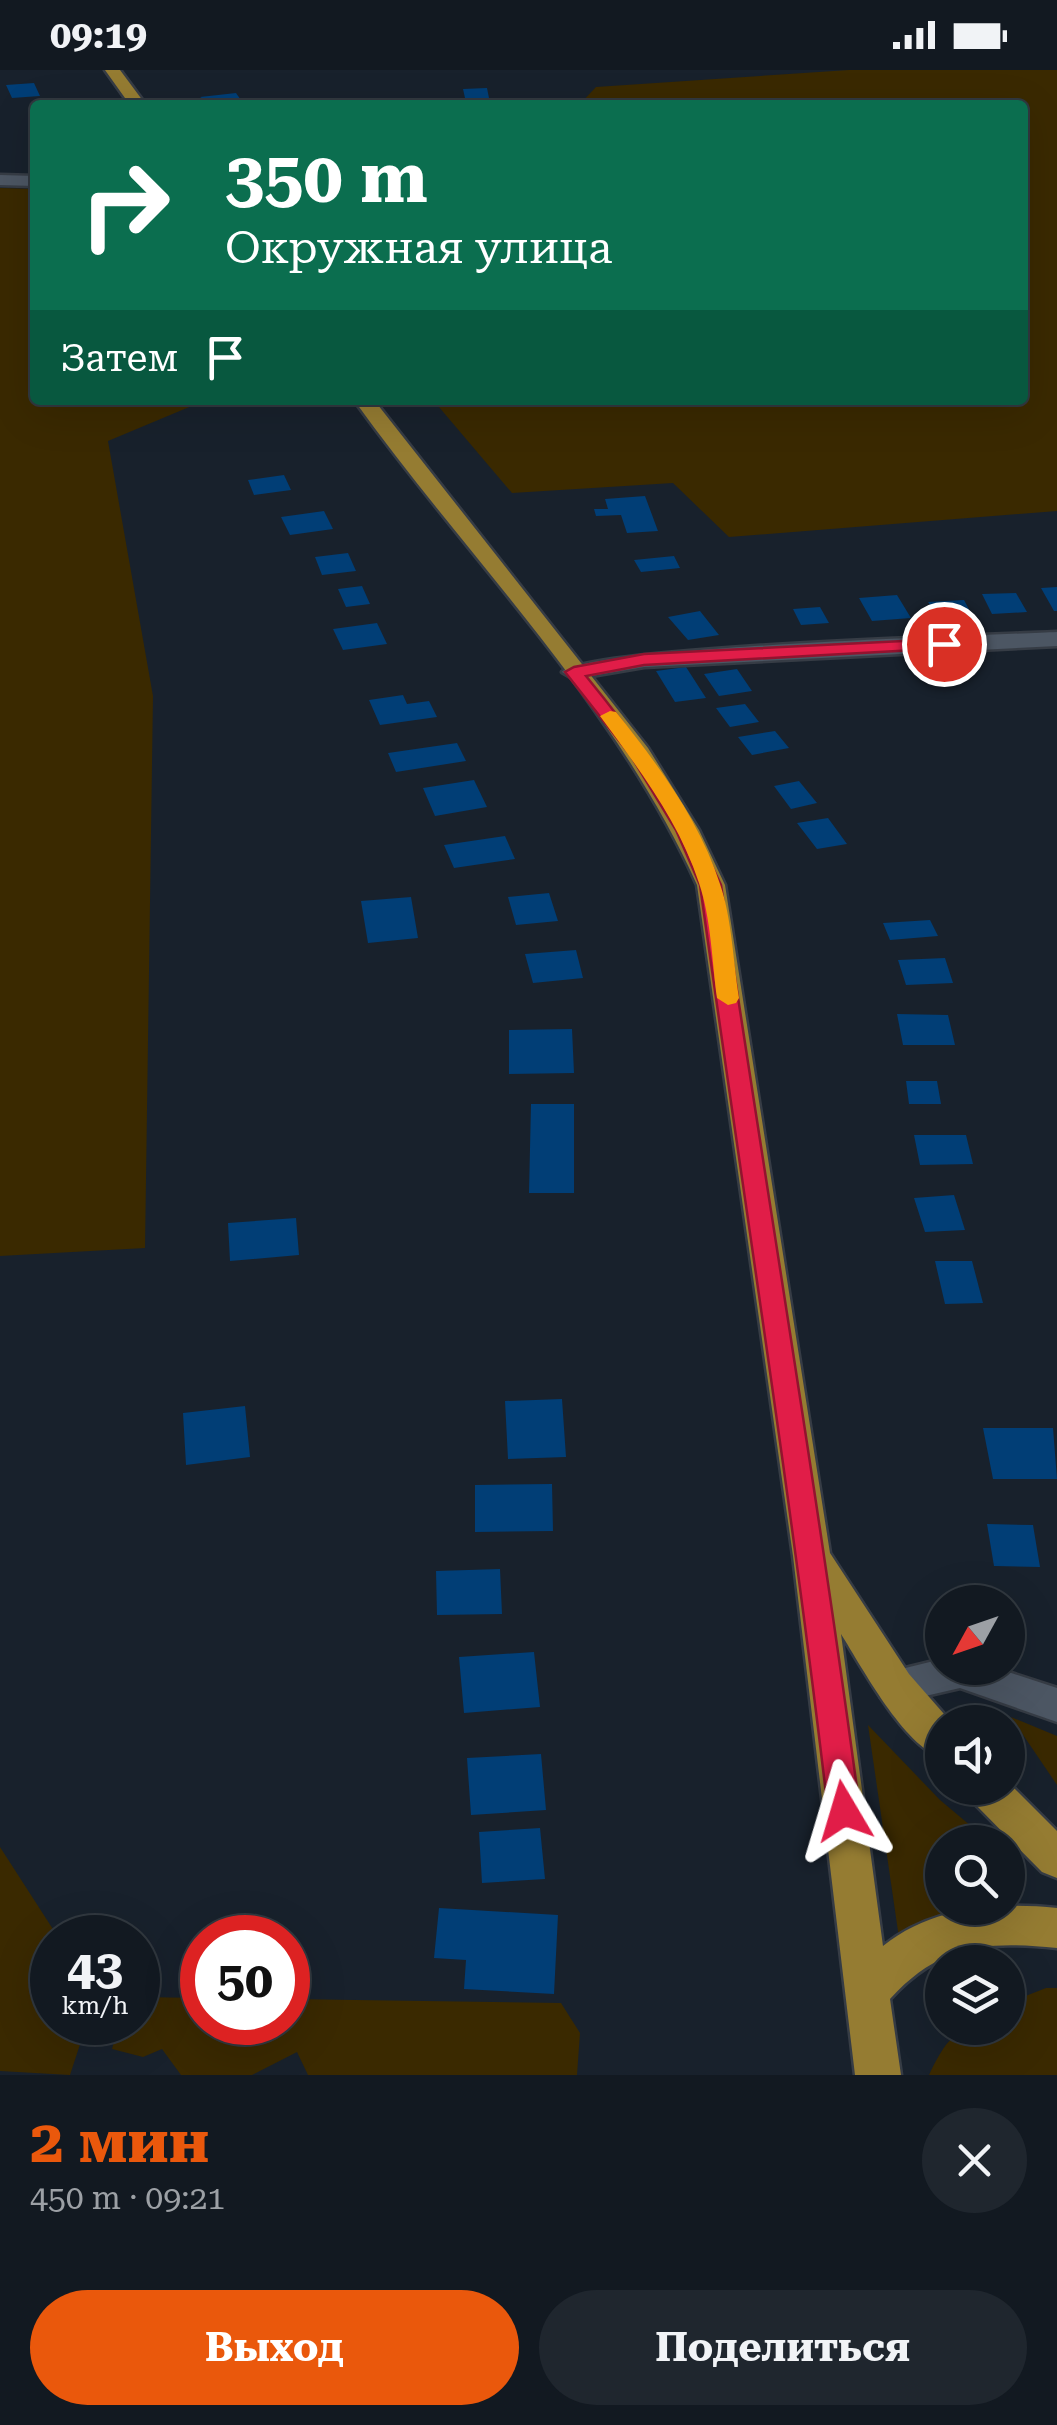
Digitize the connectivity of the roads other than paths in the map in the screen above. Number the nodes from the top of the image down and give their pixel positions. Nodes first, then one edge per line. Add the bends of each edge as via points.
1 (112, 70) edge
2 (134, 100) edge
3 (0, 180) edge
4 (30, 181) edge
5 (370, 407) edge
6 (1057, 639) edge
7 (574, 672) junction
8 (812, 1556) junction
9 (895, 1686) junction
10 (1057, 1706) edge
11 (925, 1721) edge
12 (1003, 1805) edge
13 (1057, 1859) edge
14 (1057, 1928) edge
15 (866, 1994) junction
16 (878, 2075) edge

1 - 2 main road
3 - 4 street
5 - 7 main road
6 - 7 street via 644,660
7 - 8 main road via 640,754 710,885
8 - 9 main road
8 - 15 main road
9 - 10 street via 960,1672
9 - 11 main road
12 - 13 main road
14 - 15 main road via 993,1924 950,1933 906,1954
15 - 16 main road

